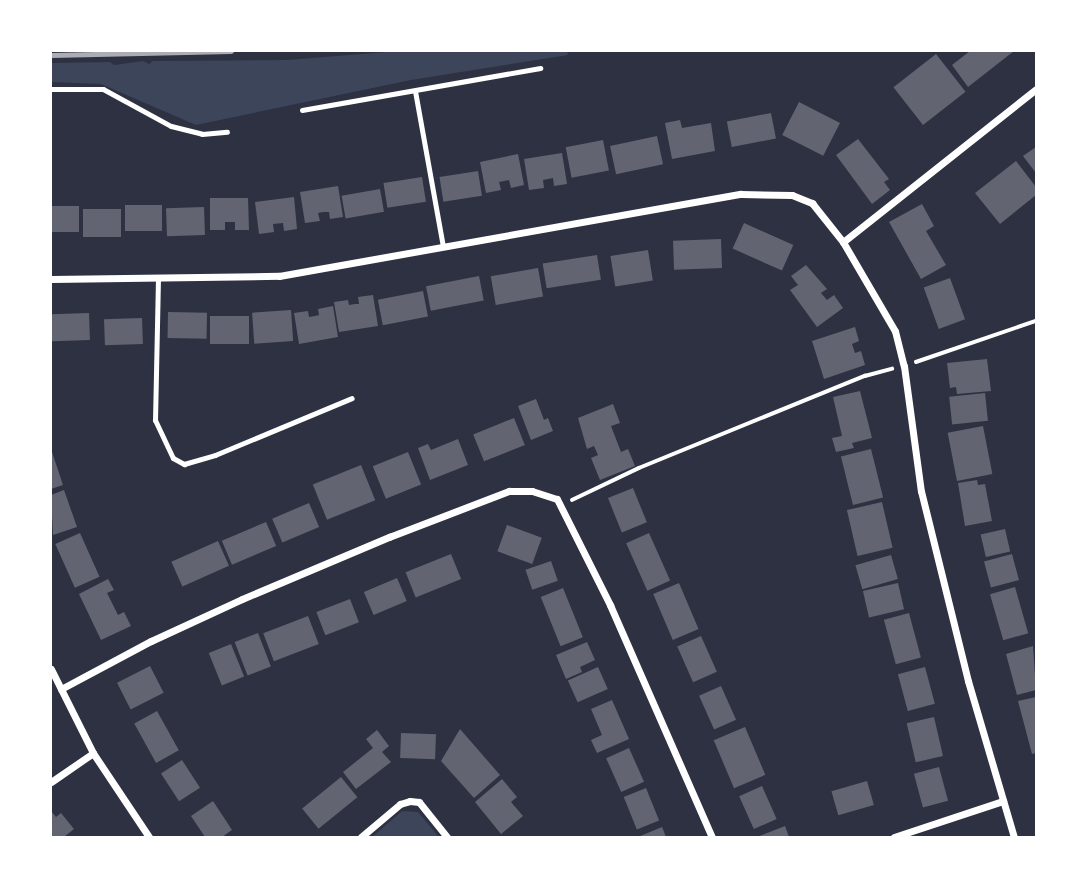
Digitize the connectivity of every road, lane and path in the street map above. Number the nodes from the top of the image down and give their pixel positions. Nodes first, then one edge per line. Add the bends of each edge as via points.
1 (540, 68) dead end
2 (51, 89) edge
3 (1036, 89) edge
4 (415, 91) junction
5 (302, 110) dead end
6 (227, 132) dead end
7 (843, 242) junction
8 (443, 247) junction
9 (158, 278) junction
10 (51, 279) edge
11 (1036, 321) edge
12 (904, 366) junction
13 (352, 398) dead end
14 (560, 506) junction
15 (51, 670) edge
16 (61, 689) junction
17 (93, 753) junction
18 (51, 782) edge
19 (1003, 801) junction
20 (149, 837) edge
21 (361, 837) edge
22 (447, 837) edge
23 (712, 837) edge
24 (894, 837) edge
25 (1014, 837) edge

1 - 4 lane
2 - 6 lane via 103,89 171,126 202,134
3 - 7 street
4 - 5 lane
4 - 8 lane
7 - 8 street via 812,203 766,192
7 - 12 street via 895,331
8 - 9 street via 279,275
9 - 10 street
9 - 13 lane via 155,420 173,458 184,464 215,455
11 - 12 path
12 - 14 path via 865,376 639,468
12 - 19 street via 921,491
14 - 16 street via 557,499 533,491 509,491 242,599
14 - 23 street via 610,605
15 - 16 street
16 - 17 street
17 - 18 street
17 - 20 street
19 - 24 street
19 - 25 street
21 - 22 street via 400,804 410,801 419,803

